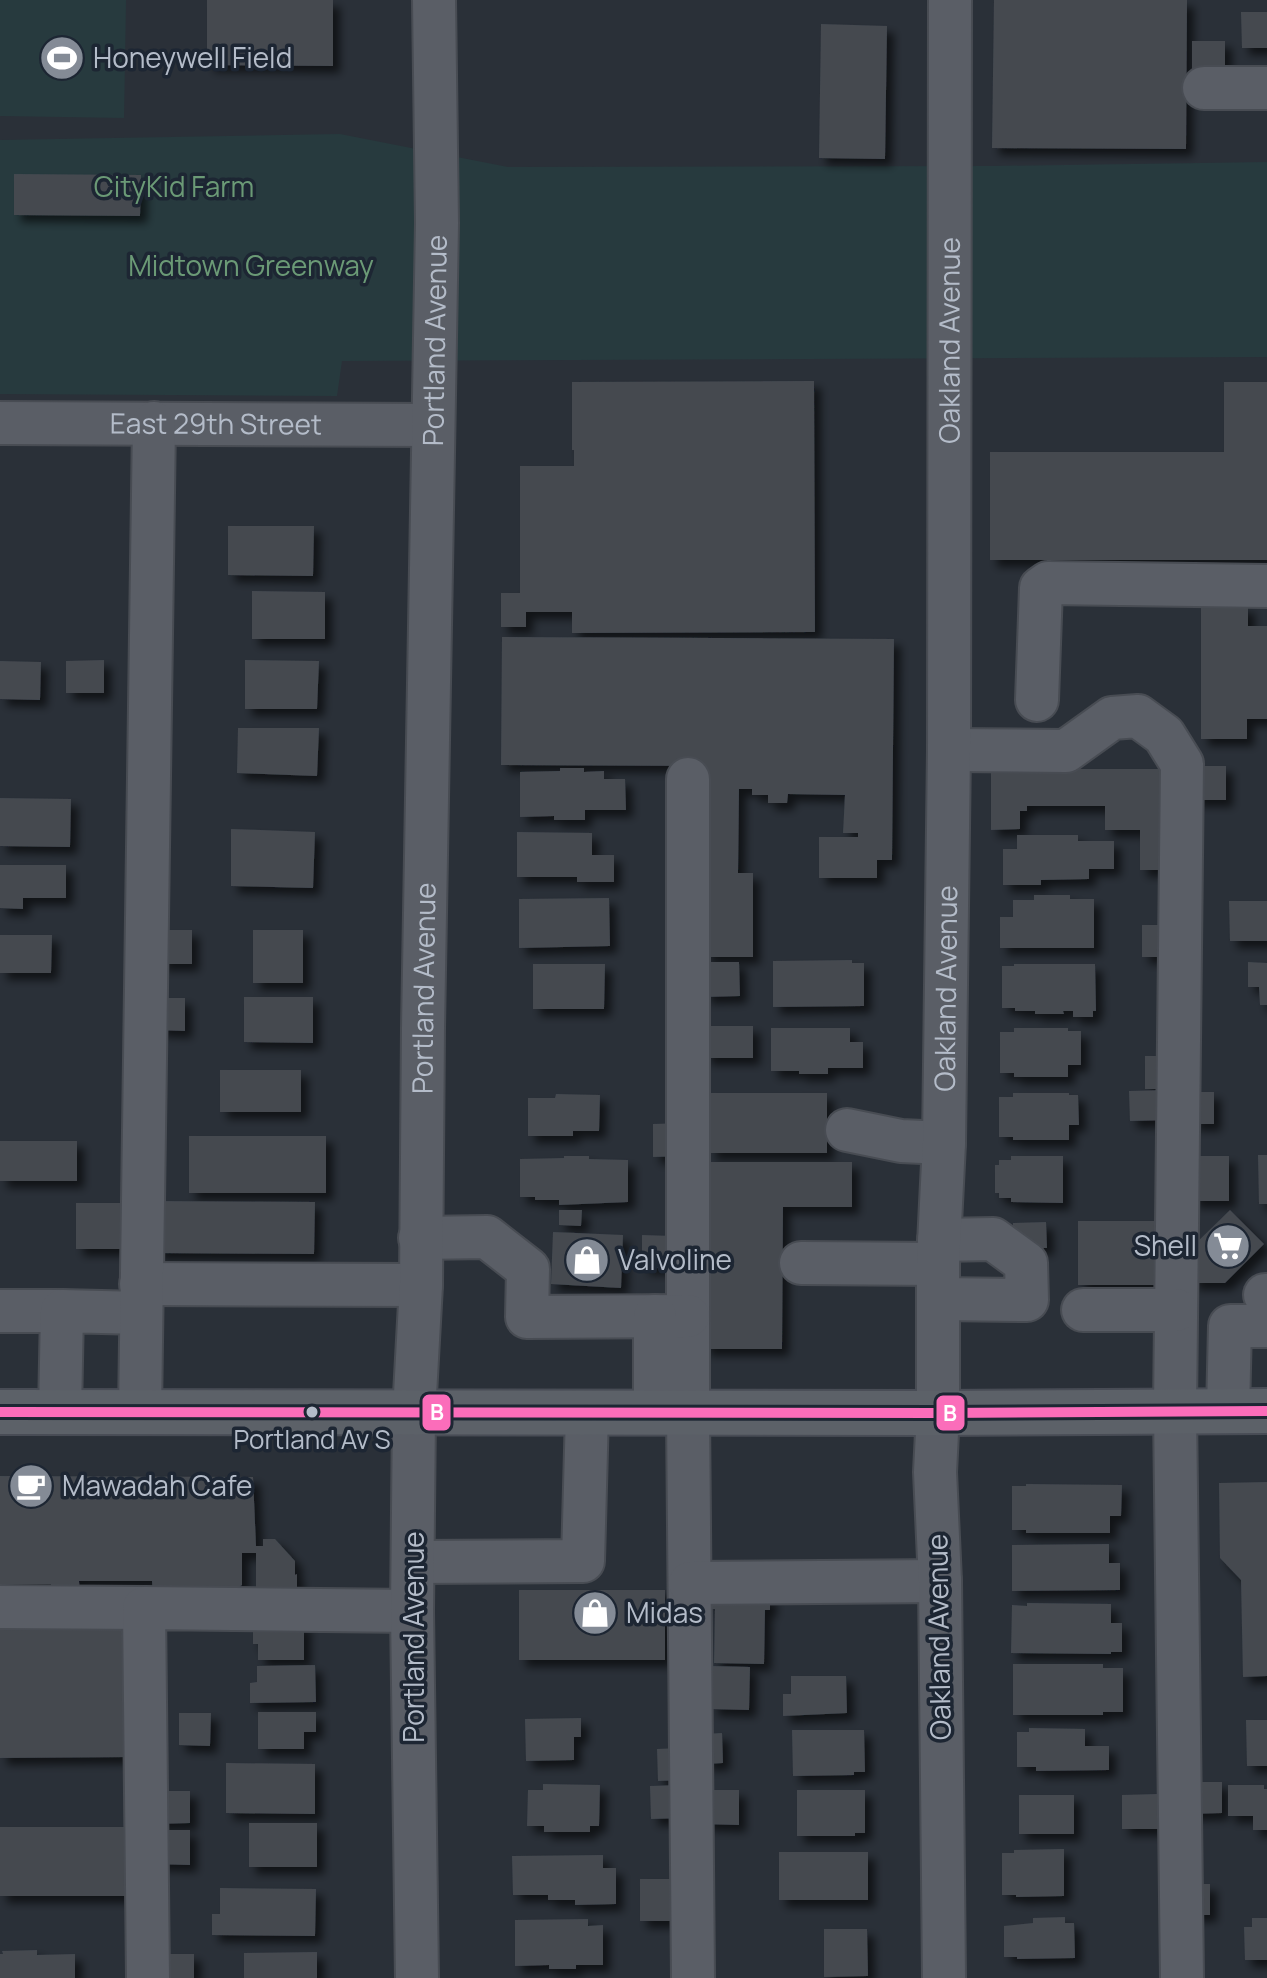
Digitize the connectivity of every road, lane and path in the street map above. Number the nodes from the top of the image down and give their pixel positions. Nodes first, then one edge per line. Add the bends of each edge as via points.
1 (434, 0) edge
2 (950, 0) edge
3 (1204, 88) dead end
4 (1267, 88) edge
5 (0, 423) edge
6 (154, 423) junction
7 (433, 425) junction
8 (1267, 586) edge
9 (1037, 700) dead end
10 (949, 750) junction
11 (688, 779) dead end
12 (847, 1130) dead end
13 (944, 1143) junction
14 (420, 1238) junction
15 (801, 1263) dead end
16 (939, 1267) junction
17 (421, 1285) junction
18 (141, 1299) junction
19 (1259, 1307) edge
20 (1083, 1310) dead end
21 (1176, 1310) junction
22 (0, 1311) edge
23 (62, 1311) junction
24 (672, 1316) junction
25 (1175, 1411) junction
26 (1248, 1411) edge
27 (0, 1412) edge
28 (60, 1412) junction
29 (140, 1413) junction
30 (414, 1413) junction
31 (587, 1413) junction
32 (672, 1413) junction
33 (938, 1413) junction
34 (413, 1562) junction
35 (940, 1581) junction
36 (690, 1583) junction
37 (0, 1607) edge
38 (144, 1608) junction
39 (412, 1611) junction
40 (148, 1978) edge
41 (417, 1978) edge
42 (693, 1978) edge
43 (944, 1978) edge
44 (1182, 1978) edge

1 - 7 street, Portland Avenue
2 - 10 street, Oakland Avenue
3 - 4 street
5 - 6 street, East 29th Street
6 - 7 street, East 29th Street
6 - 18 street
7 - 14 street, Portland Avenue
8 - 9 street via 1048,583 1041,588
10 - 13 street, Oakland Avenue
10 - 21 street via 1066,751 1112,718 1138,716 1164,735 1182,764
11 - 24 street
12 - 13 street
13 - 16 street, Oakland Avenue
14 - 17 street, Portland Avenue
14 - 24 street via 487,1237 528,1269 527,1317
15 - 16 street
16 - 33 street, Oakland Avenue
17 - 18 street
17 - 30 street, Portland Avenue
18 - 23 street
18 - 29 street
19 - 26 street
20 - 21 street
21 - 25 street
22 - 23 street
23 - 28 street
24 - 32 street
25 - 26 main road
25 - 33 main road
25 - 44 street
27 - 28 main road
28 - 29 main road
29 - 30 main road
30 - 31 main road
30 - 34 street, Portland Avenue
31 - 32 main road
31 - 34 street via 583,1561
32 - 33 main road
32 - 36 street
33 - 35 street, Oakland Avenue
34 - 39 street, Portland Avenue
35 - 36 street
35 - 43 street, Oakland Avenue
36 - 42 street
37 - 38 street
38 - 39 street
38 - 40 street
39 - 41 street, Portland Avenue

